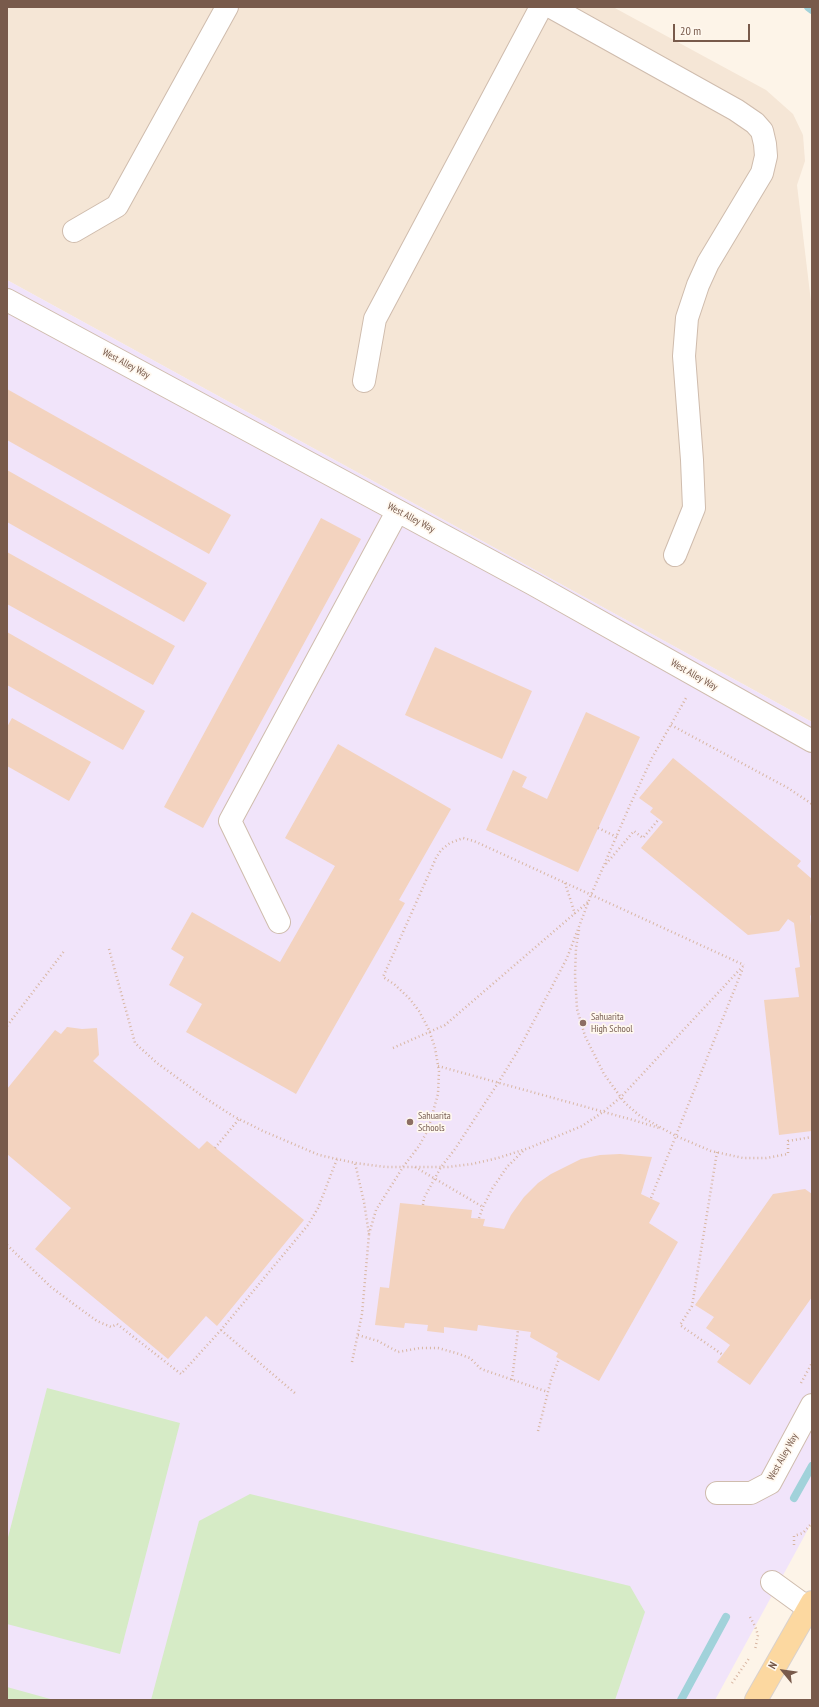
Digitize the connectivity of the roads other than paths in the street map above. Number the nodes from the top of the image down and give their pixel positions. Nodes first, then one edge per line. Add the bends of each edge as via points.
1 (541, 7) edge
2 (551, 7) edge
3 (224, 8) edge
4 (74, 231) dead end
5 (7, 300) edge
6 (364, 381) dead end
7 (398, 512) junction
8 (675, 555) dead end
9 (812, 741) edge
10 (279, 922) dead end
11 (812, 1405) edge
12 (717, 1493) dead end
13 (772, 1582) dead end
14 (811, 1607) edge
15 (756, 1700) edge

1 - 6 street via 375,319
2 - 8 street via 736,110 755,123 762,132 765,144 766,156 762,173 708,263 687,318 684,356 694,508
3 - 4 street via 117,206
5 - 7 street, West Alley Way
7 - 9 street, West Alley Way via 533,584
7 - 10 street via 230,821
11 - 12 street, West Alley Way via 770,1483 751,1493
13 - 14 street
14 - 15 main road

